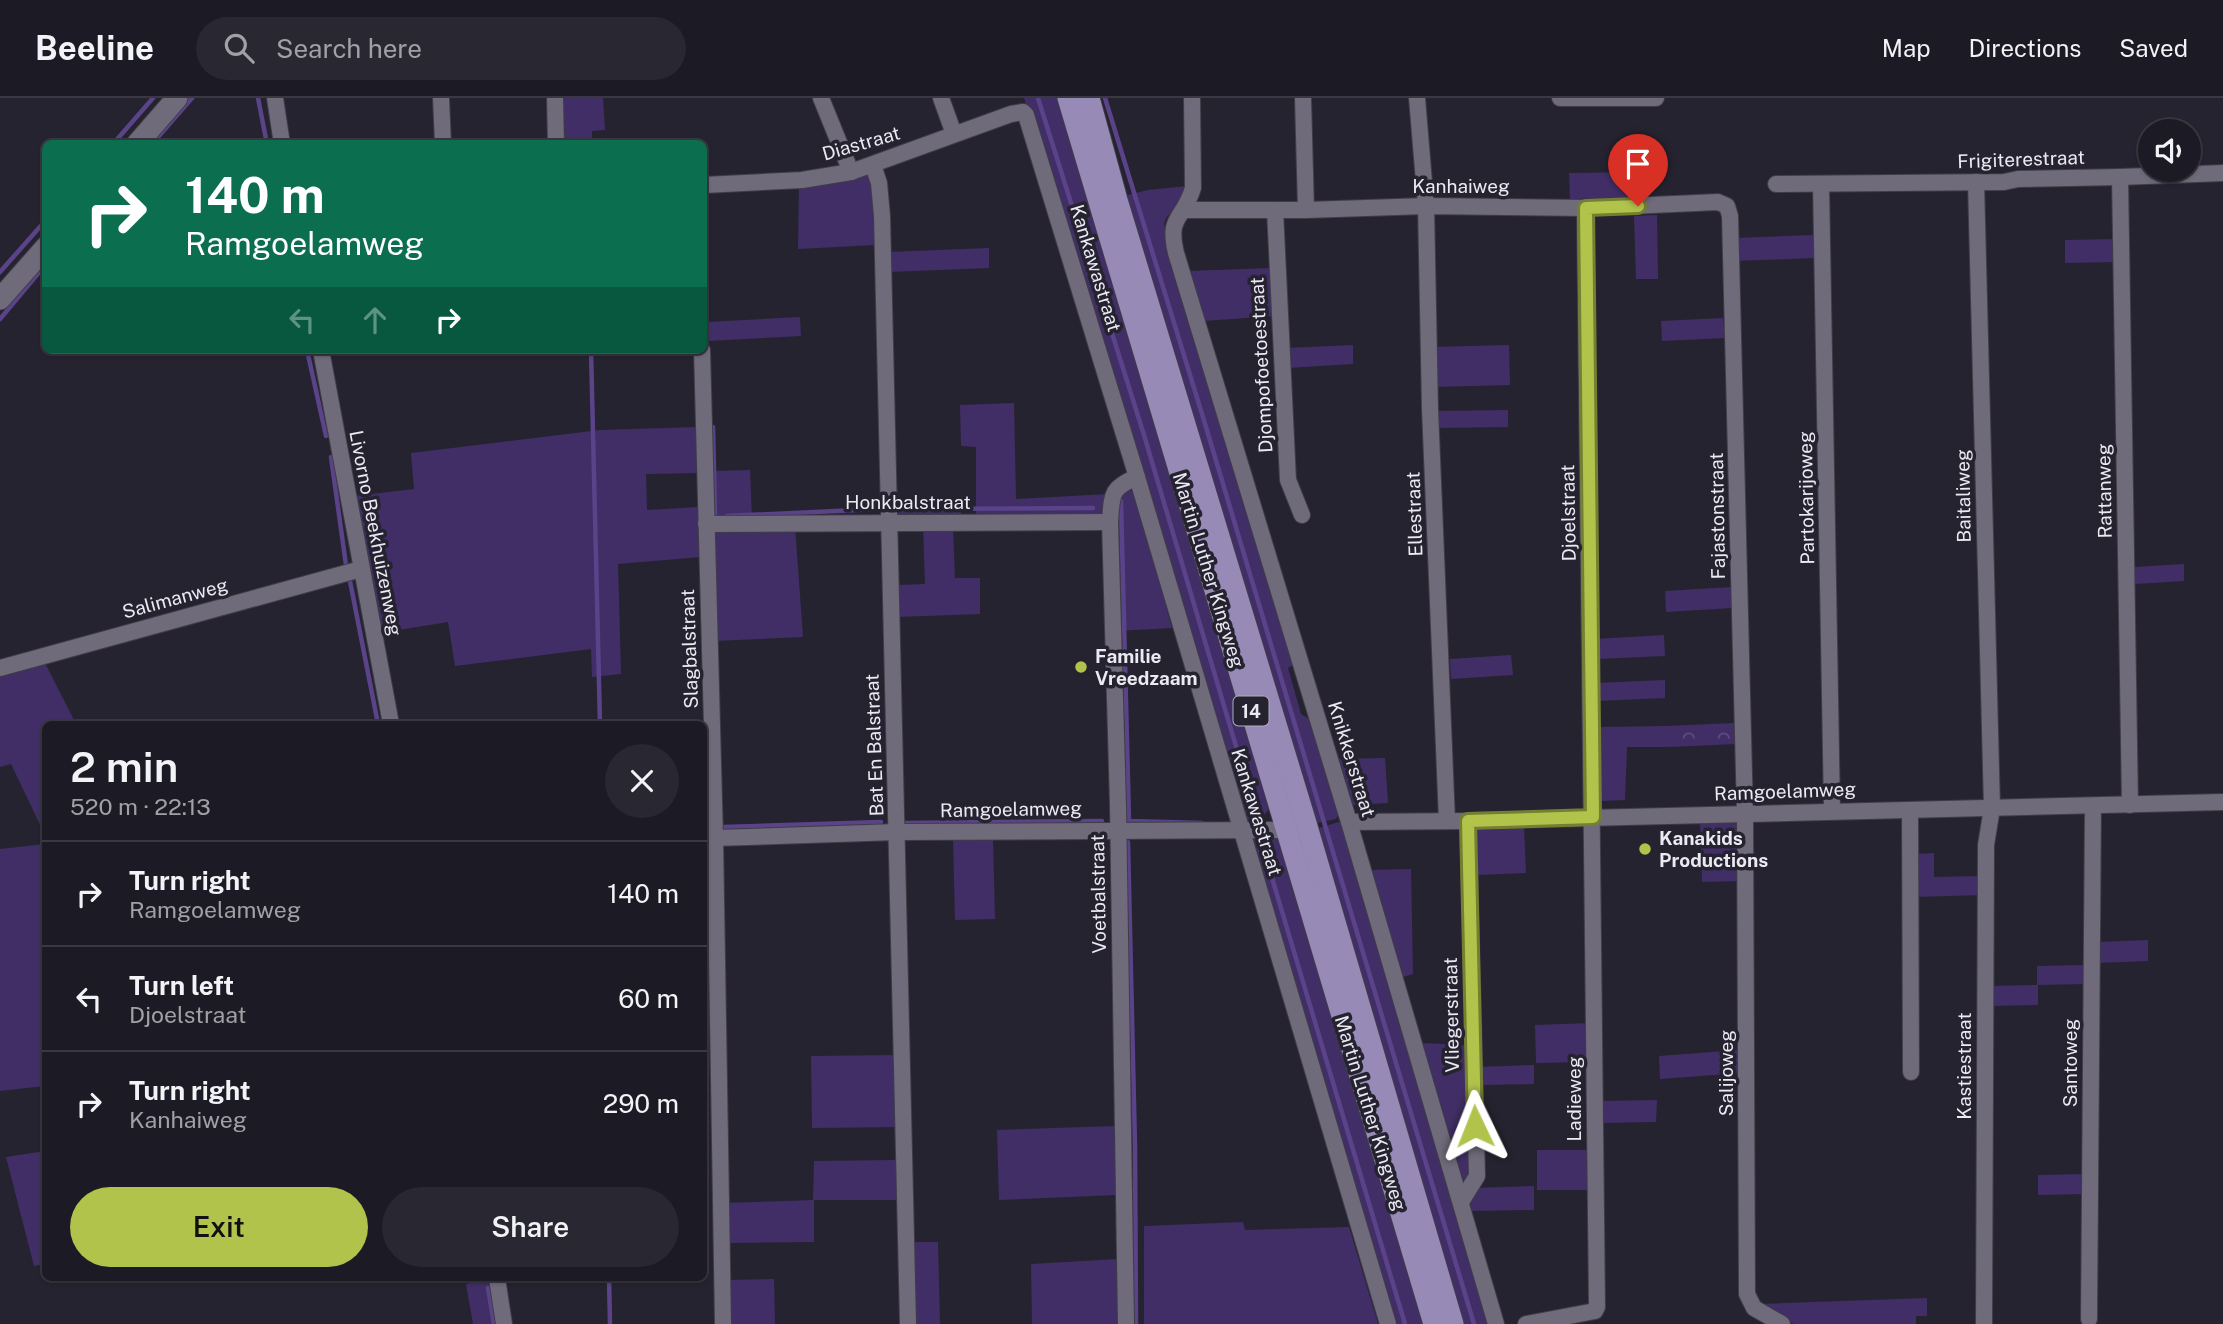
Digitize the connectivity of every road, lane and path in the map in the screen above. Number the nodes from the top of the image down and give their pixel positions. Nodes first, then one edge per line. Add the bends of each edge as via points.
1 (177, 98) edge
2 (441, 98) edge
3 (555, 98) edge
4 (821, 98) edge
5 (941, 98) edge
6 (1068, 98) edge
7 (1088, 98) edge
8 (1192, 98) edge
9 (1303, 98) edge
10 (1417, 98) edge
11 (1560, 98) edge
12 (1656, 98) edge
13 (277, 99) edge
14 (1023, 112) joint
15 (954, 134) junction
16 (140, 140) edge
17 (282, 140) edge
18 (443, 140) edge
19 (556, 140) edge
20 (873, 165) junction
21 (851, 172) junction
22 (2223, 173) edge
23 (2120, 177) junction
24 (1976, 182) junction
25 (1776, 184) dead end
26 (1821, 184) junction
27 (707, 185) edge
28 (1426, 205) junction
29 (1586, 208) junction
30 (1184, 210) junction
31 (1275, 210) junction
32 (1306, 210) junction
33 (1730, 216) joint
34 (42, 252) edge
35 (0, 299) edge
36 (322, 354) edge
37 (702, 354) edge
38 (1137, 477) junction
39 (1302, 514) dead end
40 (1110, 522) junction
41 (706, 524) junction
42 (888, 524) junction
43 (361, 569) junction
44 (0, 668) edge
45 (390, 721) edge
46 (2223, 802) edge
47 (2130, 805) junction
48 (2093, 807) junction
49 (1992, 808) junction
50 (1832, 810) junction
51 (1910, 810) junction
52 (1745, 814) junction
53 (1593, 817) junction
54 (1447, 821) junction
55 (1468, 821) junction
56 (1349, 822) junction
57 (1296, 827) junction
58 (1118, 829) junction
59 (1240, 829) junction
60 (897, 832) junction
61 (715, 838) junction
62 (1911, 1072) dead end
63 (1461, 1202) junction
64 (497, 1281) edge
65 (2089, 1319) dead end
66 (1777, 1322) edge
67 (504, 1324) edge
68 (723, 1324) edge
69 (908, 1324) edge
70 (1126, 1324) edge
71 (1388, 1324) edge
72 (1434, 1324) edge
73 (1453, 1324) edge
74 (1496, 1324) edge
75 (1526, 1324) edge
76 (1984, 1324) edge

1 - 16 street
2 - 18 street
3 - 19 street
4 - 21 street
5 - 15 street
6 - 57 main road, Martin Luther Kingweg / 14
7 - 57 main road, Martin Luther Kingweg / 14
8 - 30 street, Knikkerstraat via 1194,188
9 - 32 street
10 - 28 street, Ellestraat
11 - 12 street
13 - 17 street
14 - 15 street, Diastraat
14 - 38 street, Kankawastraat
15 - 20 street, Diastraat
20 - 21 street, Diastraat
20 - 42 street, Bat En Balstraat via 882,216
21 - 27 street, Diastraat via 802,180
22 - 23 street, Frigiterestraat
23 - 24 street, Frigiterestraat
23 - 47 street, Rattanweg
24 - 26 street, Frigiterestraat
24 - 49 street, Baitaliweg
25 - 26 street, Frigiterestraat
26 - 50 street, Partokarijoweg
28 - 29 street, Kanhaiweg
28 - 32 street, Kanhaiweg
28 - 54 street, Ellestraat
29 - 33 street, Kanhaiweg via 1718,202 1727,206
29 - 53 street, Djoelstraat
30 - 31 street, Kanhaiweg
30 - 56 street, Knikkerstraat via 1171,233
31 - 32 street, Kanhaiweg
31 - 39 street, Djompofoetoestraat via 1288,480
33 - 52 street, Fajastonstraat
34 - 35 street
36 - 43 street, Livorno Beekhuizenweg
37 - 41 street, Slagbalstraat
38 - 40 street, Voetbalstraat via 1114,491
38 - 59 street, Kankawastraat
40 - 42 street, Honkbalstraat
40 - 58 street, Voetbalstraat
41 - 42 street, Honkbalstraat
41 - 61 street, Slagbalstraat
42 - 60 street, Bat En Balstraat
43 - 44 street, Salimanweg
43 - 45 street, Livorno Beekhuizenweg
46 - 47 street, Ramgoelamweg
47 - 48 street, Ramgoelamweg
48 - 49 street, Ramgoelamweg
48 - 65 street, Santoweg
49 - 51 street, Ramgoelamweg
49 - 76 street, Kastiestraat via 1986,845
50 - 51 street, Ramgoelamweg
50 - 52 street, Ramgoelamweg
51 - 62 street
52 - 53 street, Ramgoelamweg
52 - 66 street, Salijoweg via 1747,1294 1754,1308
53 - 55 street, Ramgoelamweg
53 - 75 street, Ladieweg via 1597,1307
54 - 55 street, Ramgoelamweg
54 - 56 street, Ramgoelamweg
55 - 63 street, Vliegerstraat via 1477,1176
56 - 63 street, Knikkerstraat
57 - 59 street, Ramgoelamweg
57 - 72 main road, Martin Luther Kingweg / 14
57 - 73 main road, Martin Luther Kingweg / 14
58 - 59 street, Ramgoelamweg
58 - 60 street, Ramgoelamweg
58 - 70 street, Voetbalstraat
59 - 71 street, Kankawastraat
60 - 61 street, Ramgoelamweg
60 - 69 street, Bat En Balstraat
61 - 68 street, Slagbalstraat
63 - 74 street, Knikkerstraat
64 - 67 street

